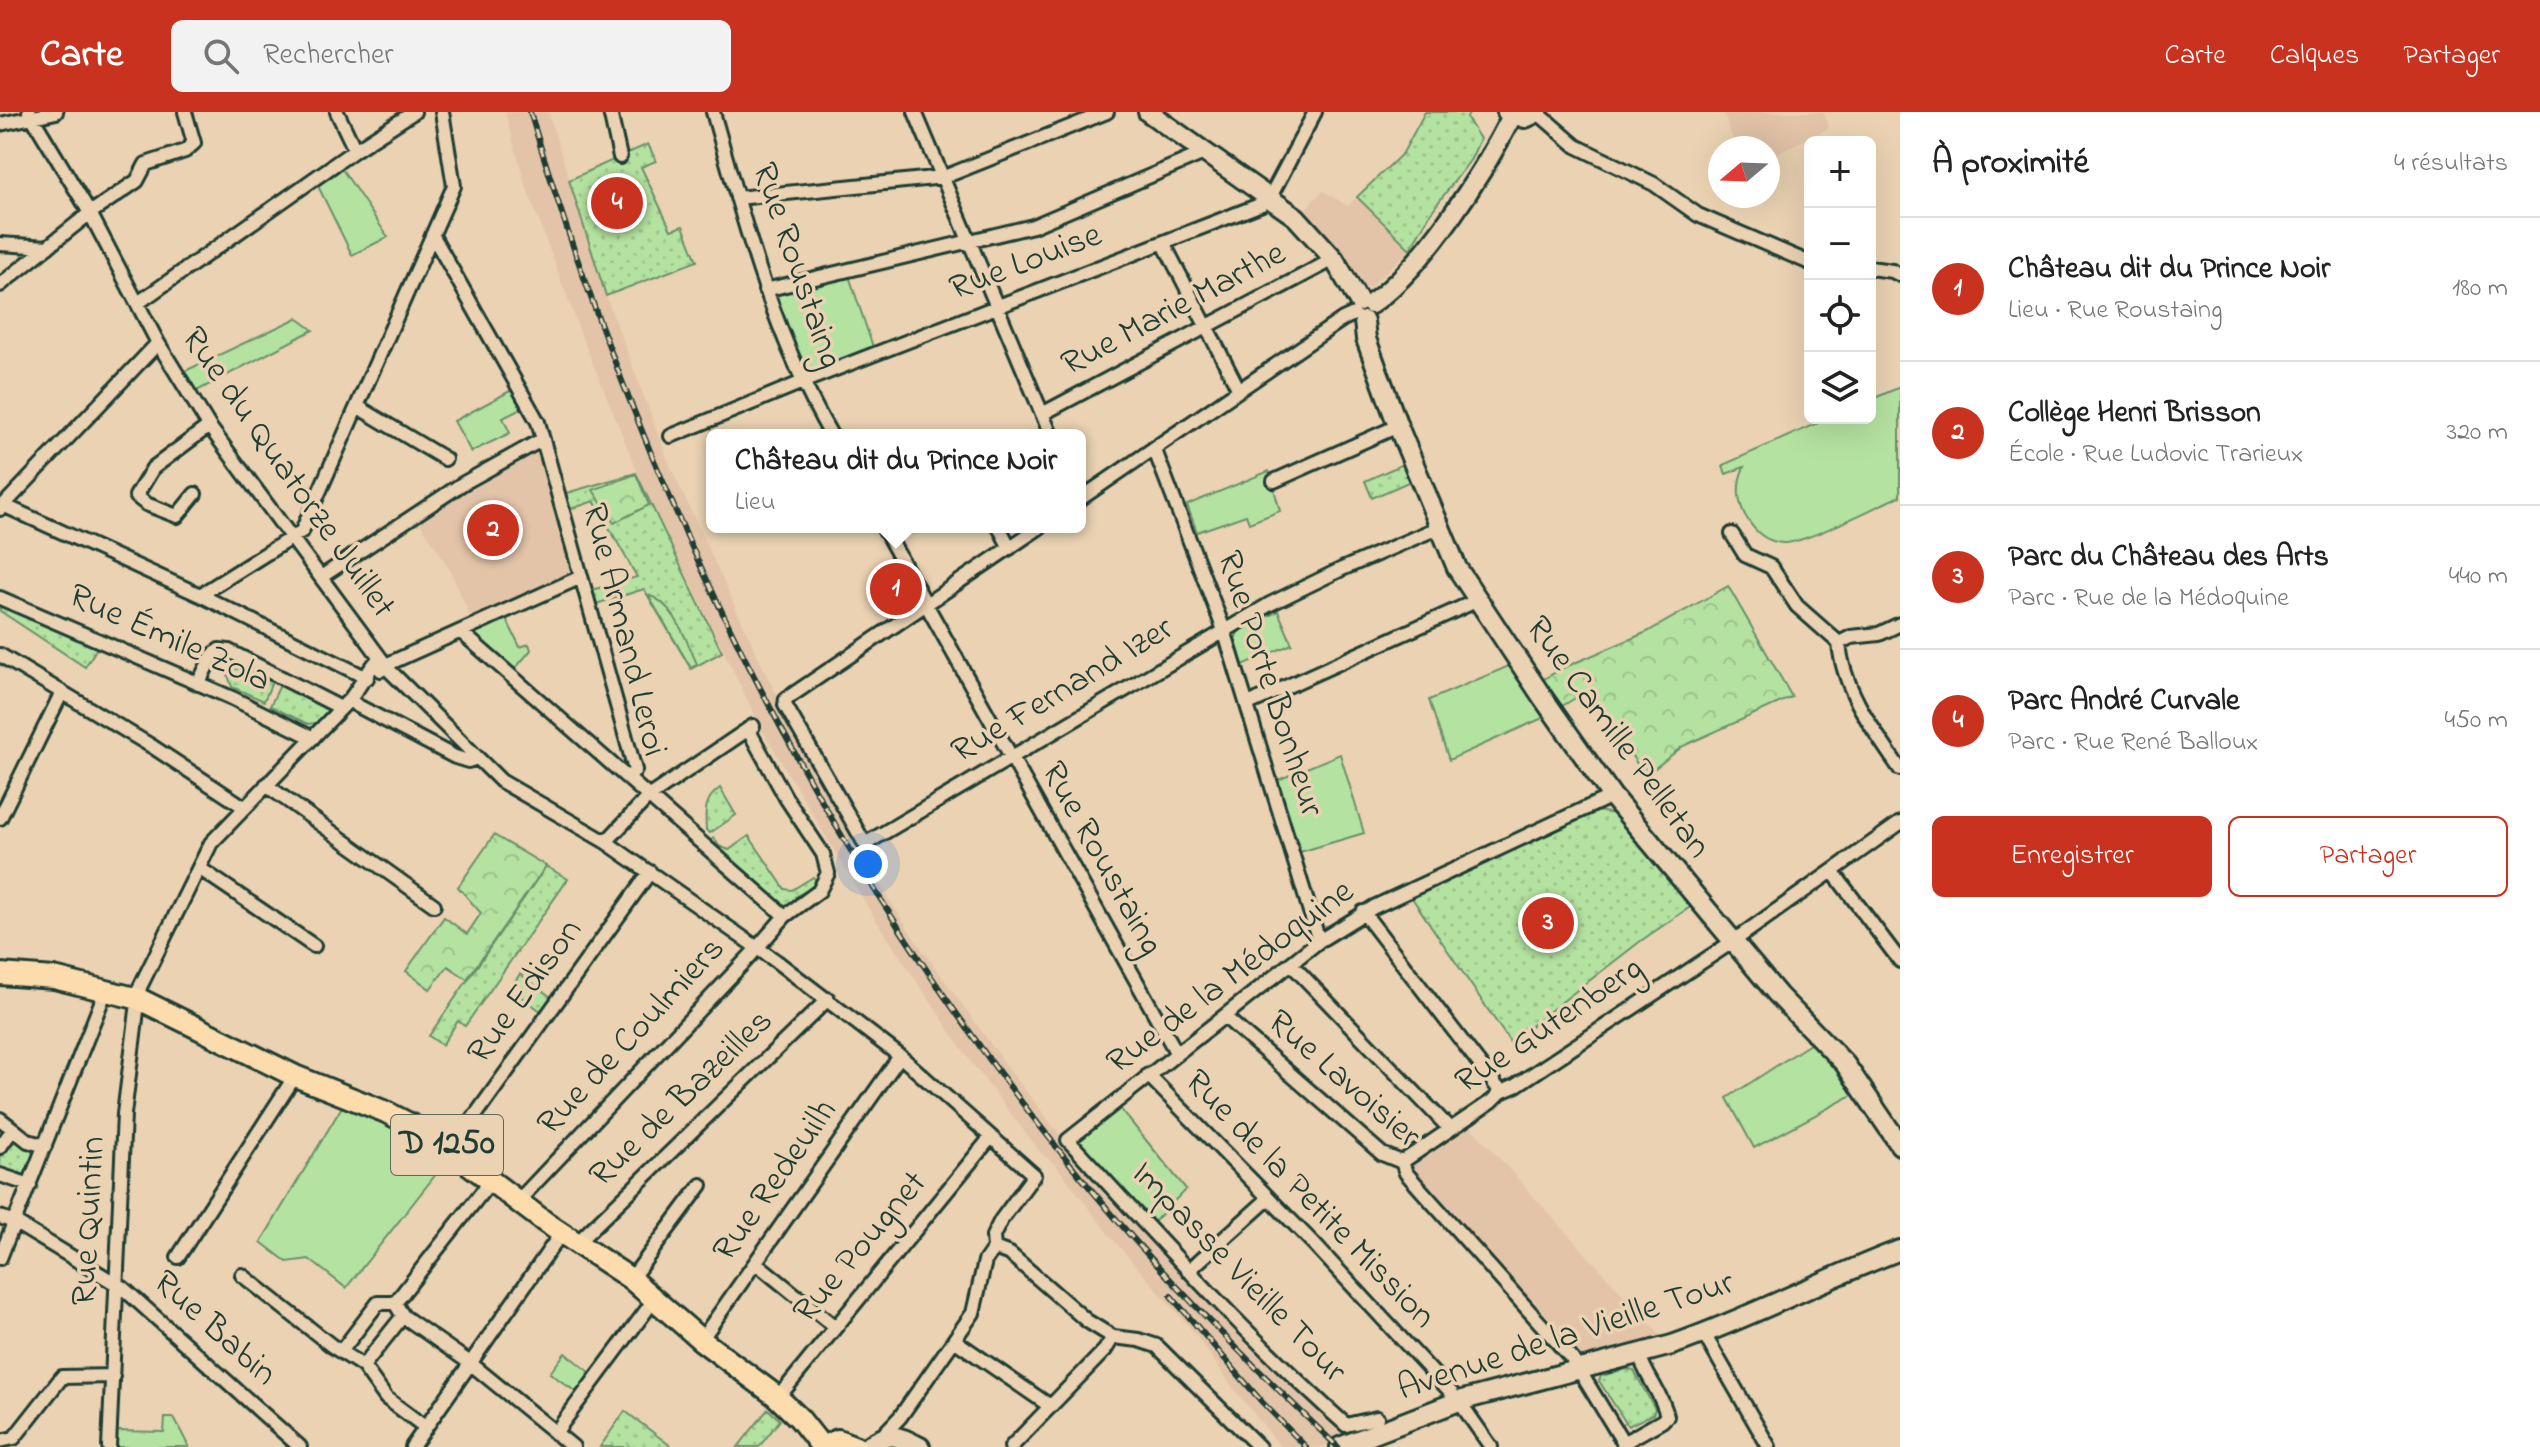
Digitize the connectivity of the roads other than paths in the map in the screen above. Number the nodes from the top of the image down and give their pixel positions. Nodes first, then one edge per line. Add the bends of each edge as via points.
1 (56, 112) edge
2 (185, 112) edge
3 (337, 112) edge
4 (414, 112) edge
5 (442, 112) edge
6 (610, 112) edge
7 (713, 112) edge
8 (915, 112) edge
9 (1107, 112) edge
10 (1148, 112) edge
11 (1315, 112) edge
12 (1538, 112) edge
13 (1510, 114) edge
14 (31, 115) edge
15 (0, 124) edge
16 (355, 150) junction
17 (1204, 153) junction
18 (620, 157) dead end
19 (944, 177) junction
20 (737, 198) junction
21 (1269, 199) junction
22 (90, 213) junction
23 (433, 236) junction
24 (970, 241) junction
25 (0, 244) edge
26 (1164, 244) junction
27 (48, 247) junction
28 (1334, 259) junction
29 (1804, 260) edge
30 (1876, 269) edge
31 (1900, 275) edge
32 (0, 285) edge
33 (765, 290) junction
34 (138, 303) junction
35 (997, 306) junction
36 (1362, 310) junction
37 (1206, 326) junction
38 (158, 343) junction
39 (803, 382) junction
40 (1239, 390) junction
41 (358, 407) junction
42 (1042, 414) junction
43 (209, 426) junction
44 (1398, 426) junction
45 (828, 429) edge
46 (1048, 429) edge
47 (671, 436) dead end
48 (543, 439) junction
49 (1154, 448) junction
50 (445, 459) dead end
51 (1274, 481) dead end
52 (195, 494) dead end
53 (1086, 495) edge
54 (2, 507) edge
55 (1440, 527) junction
56 (886, 533) edge
57 (1002, 533) edge
58 (1031, 533) edge
59 (1732, 534) dead end
60 (293, 538) junction
61 (1010, 548) junction
62 (321, 577) junction
63 (581, 577) junction
64 (200, 595) junction
65 (0, 598) edge
66 (1478, 600) junction
67 (926, 606) junction
68 (1900, 624) edge
69 (1224, 630) junction
70 (461, 632) junction
71 (1839, 643) junction
72 (0, 655) edge
73 (383, 662) junction
74 (367, 678) junction
75 (198, 684) junction
76 (62, 692) junction
77 (345, 703) junction
78 (1248, 704) junction
79 (313, 738) junction
80 (477, 758) junction
81 (1010, 758) junction
82 (1900, 769) edge
83 (629, 778) junction
84 (266, 785) junction
85 (1612, 796) junction
86 (648, 797) junction
87 (244, 807) junction
88 (0, 818) edge
89 (1900, 823) edge
90 (606, 842) junction
91 (199, 868) junction
92 (650, 872) junction
93 (1833, 872) junction
94 (434, 905) dead end
95 (1363, 912) junction
96 (785, 916) junction
97 (1319, 941) junction
98 (1732, 942) junction
99 (314, 946) dead end
100 (757, 948) junction
101 (1900, 961) edge
102 (1291, 964) junction
103 (0, 974) edge
104 (106, 990) junction
105 (139, 999) junction
106 (828, 999) junction
107 (1225, 1017) junction
108 (1176, 1052) junction
109 (900, 1056) junction
110 (1148, 1075) junction
111 (295, 1076) junction
112 (1501, 1092) junction
113 (0, 1119) edge
114 (13, 1129) junction
115 (1450, 1129) junction
116 (991, 1137) junction
117 (1068, 1140) joint
118 (1900, 1145) edge
119 (45, 1146) junction
120 (0, 1147) edge
121 (452, 1148) junction
122 (1402, 1162) junction
123 (0, 1175) edge
124 (490, 1182) junction
125 (30, 1185) junction
126 (701, 1185) dead end
127 (1268, 1199) junction
128 (518, 1201) junction
129 (0, 1217) edge
130 (14, 1222) junction
131 (570, 1237) junction
132 (994, 1248) junction
133 (1900, 1250) edge
134 (178, 1257) dead end
135 (0, 1258) edge
136 (756, 1263) junction
137 (1188, 1271) junction
138 (242, 1275) dead end
139 (631, 1279) junction
140 (117, 1284) junction
141 (654, 1300) junction
142 (395, 1303) junction
143 (403, 1316) junction
144 (835, 1327) junction
145 (1704, 1334) junction
146 (1113, 1337) junction
147 (701, 1340) junction
148 (954, 1340) junction
149 (342, 1350) junction
150 (1639, 1354) junction
151 (470, 1363) junction
152 (363, 1366) junction
153 (1580, 1370) junction
154 (113, 1376) junction
155 (776, 1396) junction
156 (1459, 1401) junction
157 (1050, 1406) junction
158 (1377, 1418) dead end
159 (425, 1427) junction
160 (555, 1433) junction
161 (0, 1441) edge
162 (874, 1442) edge
163 (1624, 1445) edge
164 (109, 1447) edge
165 (300, 1447) edge
166 (412, 1447) edge
167 (573, 1447) edge
168 (822, 1447) edge
169 (856, 1447) edge
170 (920, 1447) edge
171 (1011, 1447) edge
172 (1259, 1447) edge
173 (1340, 1447) edge
174 (1491, 1447) edge
175 (1769, 1447) edge

1 - 14 street
2 - 22 street via 194,143 146,164 137,181
3 - 16 street
4 - 16 street
5 - 23 street via 454,186
6 - 18 street
7 - 20 street, Rue Roustaing
8 - 19 street
9 - 19 street
10 - 17 street, Rue Camille Pelletan
11 - 21 street
12 - 13 street via 1525,118
12 - 29 street via 1576,146 1654,184 1698,215
13 - 36 street via 1490,160 1422,254
14 - 15 street
14 - 22 street, Rue du Quatorze Juillet
16 - 34 street
17 - 21 street, Rue Camille Pelletan
17 - 24 street via 1033,226
19 - 20 street
19 - 24 street
20 - 33 street, Rue Roustaing
21 - 26 street, Rue Louise
21 - 28 street, Rue Camille Pelletan via 1296,217
22 - 27 street
22 - 34 street, Rue du Quatorze Juillet
23 - 41 street
23 - 48 street, Rue Armand Leroi
24 - 33 street
24 - 35 street
25 - 27 street
26 - 35 street, Rue Louise
26 - 37 street
27 - 32 street
28 - 36 street, Rue Camille Pelletan
28 - 37 street, Rue Marie Marthe
30 - 31 street
33 - 39 street, Rue Roustaing
34 - 38 street, Rue du Quatorze Juillet
35 - 39 street, Rue Louise
35 - 42 street
36 - 40 street
36 - 44 street, Rue Camille Pelletan via 1366,339
37 - 40 street
37 - 42 street, Rue Marie Marthe
38 - 43 street, Rue du Quatorze Juillet
38 - 54 street
39 - 45 street, Rue Roustaing
39 - 47 street, Rue Louise
40 - 49 street
41 - 50 street
41 - 60 street via 302,531
42 - 46 street
43 - 52 street via 153,468 136,496 177,516
43 - 60 street, Rue du Quatorze Juillet
44 - 51 street
44 - 55 street, Rue Camille Pelletan
48 - 62 street via 462,484
48 - 63 street, Rue Armand Leroi
49 - 53 street
49 - 69 street, Rue Porte Bonheur
54 - 64 street
55 - 66 street, Rue Camille Pelletan
55 - 69 street, Rue Fernand Izer via 1299,589
56 - 67 street, Rue Roustaing
57 - 61 street
58 - 61 street
59 - 71 street via 1745,555 1771,567 1797,606
60 - 62 street, Rue du Quatorze Juillet
60 - 64 street
61 - 67 street
62 - 73 street, Rue du Quatorze Juillet
63 - 70 street
63 - 83 street, Rue Armand Leroi via 635,770
64 - 74 street
65 - 75 street, Rue Émile Zola
66 - 78 street
66 - 85 street, Rue Camille Pelletan
67 - 81 street, Rue Roustaing
67 - 81 street, Rue Fernand Izer via 794,693 785,705 865,844
68 - 71 street
69 - 78 street, Rue Porte Bonheur
69 - 81 street, Rue Fernand Izer
70 - 73 street
70 - 83 street
71 - 82 street via 1856,699
72 - 76 street
73 - 74 street, Rue du Quatorze Juillet via 373,663
73 - 80 street
74 - 77 street, Rue du Quatorze Juillet
75 - 77 street via 212,656 229,651
75 - 79 street, Rue Émile Zola
76 - 87 street
76 - 88 street
77 - 79 street, Rue du Quatorze Juillet
77 - 80 street via 455,757
78 - 97 street, Rue Porte Bonheur
79 - 84 street, Rue du Quatorze Juillet
80 - 90 street via 501,781
81 - 108 street, Rue Roustaing
83 - 86 street, Rue Armand Leroi
84 - 87 street, Rue du Quatorze Juillet
84 - 94 street
85 - 95 street, Rue de la Médoquine
85 - 98 street, Rue Camille Pelletan
86 - 90 street
86 - 96 street, Rue Armand Leroi
86 - 96 street via 751,727 828,867 819,891
87 - 91 street, Rue du Quatorze Juillet via 211,843
89 - 93 street, Rue Gutenberg
90 - 92 street
91 - 99 street
91 - 105 street, Rue du Quatorze Juillet via 140,987
92 - 100 street
92 - 121 street, Rue Edison
93 - 98 street, Rue Gutenberg
93 - 101 street
95 - 97 street, Rue de la Médoquine
95 - 112 street
96 - 100 street
97 - 102 street, Rue de la Médoquine
98 - 112 street, Rue Gutenberg
98 - 118 street, Rue Camille Pelletan via 1845,1064
100 - 106 street
100 - 128 street, Rue de Coulmiers
102 - 107 street, Rue de la Médoquine
102 - 115 street
103 - 104 main road, D 1250 via 54,978
104 - 105 main road, D 1250
104 - 119 street
105 - 111 main road, D 1250
105 - 140 street, Rue Quintin via 124,1114
106 - 109 street
106 - 131 street, Rue de Bazeilles
107 - 108 street, Rue de la Médoquine
107 - 122 street, Rue Lavoisier via 1382,1154
108 - 110 street, Rue de la Médoquine
109 - 116 street
109 - 136 street, Rue Redeuilh
110 - 117 street, Rue de la Médoquine
110 - 127 street, Rue de la Petite Mission
111 - 121 main road, D 1250 via 404,1120
111 - 134 street
112 - 115 street, Rue Gutenberg
113 - 114 street
114 - 119 street
114 - 120 street
115 - 122 street, Rue Gutenberg
116 - 132 street via 1034,1175 1001,1220
116 - 144 street, Rue Pougnet
117 - 137 street, Impasse Vieille Tour
119 - 125 street
121 - 124 main road, D 1250
122 - 153 street, Rue Lavoisier via 1406,1173
123 - 125 street
124 - 128 main road, D 1250
124 - 142 street
125 - 130 street
126 - 139 street
127 - 137 street
127 - 156 street, Rue de la Petite Mission
128 - 131 main road, D 1250
129 - 130 street, Rue Babin
130 - 135 street
130 - 140 street, Rue Babin
131 - 139 main road, D 1250
131 - 151 street, Rue de Bazeilles
132 - 146 street via 1010,1254
132 - 148 street via 985,1261 973,1313
133 - 145 street, Avenue de la Vieille Tour
136 - 144 street
136 - 147 street, Rue Redeuilh
137 - 158 street, Impasse Vieille Tour via 1346,1425
138 - 149 street
139 - 141 main road, D 1250
140 - 154 street, Rue Quintin
140 - 165 street, Rue Babin
141 - 147 main road, D 1250
141 - 160 street
142 - 143 street
142 - 149 street via 378,1303
143 - 151 street
143 - 152 street
144 - 155 street, Rue Pougnet
145 - 150 street, Avenue de la Vieille Tour
145 - 175 street
146 - 157 street
146 - 172 street via 1157,1346
147 - 155 main road, D 1250
148 - 157 street
148 - 162 street via 900,1417
149 - 152 street
150 - 153 street, Avenue de la Vieille Tour
150 - 163 street via 1667,1416
151 - 159 street, Rue de Bazeilles
151 - 160 street
152 - 159 street via 386,1398
153 - 156 street, Avenue de la Vieille Tour
153 - 163 street, Rue Lavoisier
154 - 161 street via 62,1377 14,1438
154 - 164 street, Rue Quintin
155 - 168 main road, D 1250
156 - 173 street, Avenue de la Vieille Tour
156 - 174 street, Rue de la Petite Mission
157 - 171 street
159 - 166 street, Rue de Bazeilles
160 - 167 street
162 - 170 street via 890,1435
168 - 169 main road via 838,1440

